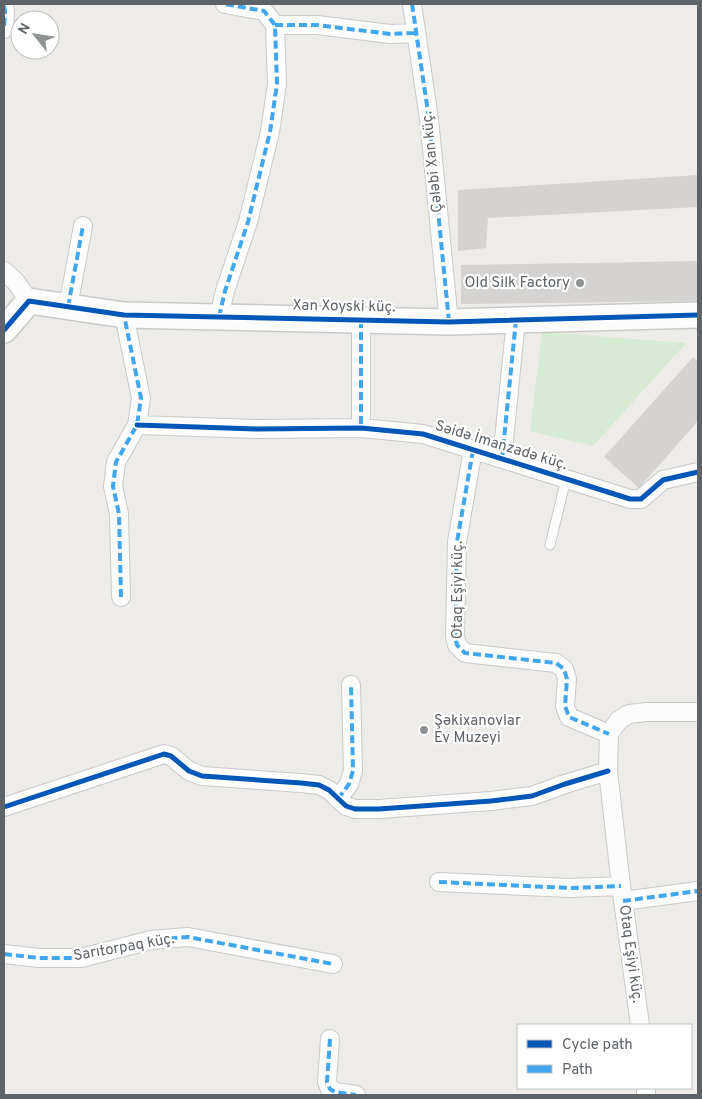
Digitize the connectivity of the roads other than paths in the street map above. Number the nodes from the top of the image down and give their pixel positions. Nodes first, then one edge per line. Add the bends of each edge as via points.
1 (225, 4) edge
2 (412, 4) edge
3 (4, 6) edge
4 (275, 25) junction
5 (4, 29) edge
6 (416, 33) junction
7 (82, 226) dead end
8 (4, 271) edge
9 (29, 301) junction
10 (68, 307) junction
11 (124, 315) junction
12 (698, 315) edge
13 (219, 317) junction
14 (362, 320) junction
15 (516, 320) junction
16 (449, 322) junction
17 (4, 330) edge
18 (137, 425) junction
19 (362, 428) junction
20 (473, 450) junction
21 (502, 459) junction
22 (698, 472) edge
23 (566, 479) junction
24 (550, 545) dead end
25 (121, 597) dead end
26 (351, 685) dead end
27 (698, 712) edge
28 (609, 734) junction
29 (608, 771) junction
30 (338, 799) junction
31 (4, 806) edge
32 (439, 882) dead end
33 (698, 891) edge
34 (622, 893) junction
35 (4, 954) edge
36 (333, 964) dead end
37 (640, 1024) edge
38 (330, 1039) dead end
39 (356, 1095) edge

1 - 4 street via 264,11
2 - 6 street, Çələbi Xan küç.
3 - 5 street
4 - 6 street
4 - 13 street via 277,84 270,132 248,222
6 - 16 street, Çələbi Xan küç. via 429,119
7 - 10 street
8 - 9 street
9 - 10 street, Xan Xoyski küç.
9 - 17 street
10 - 11 street, Xan Xoyski küç.
11 - 13 street, Xan Xoyski küç.
11 - 18 street via 141,398
12 - 15 street, Xan Xoyski küç.
13 - 14 street, Xan Xoyski küç.
14 - 16 street, Xan Xoyski küç.
14 - 19 street
15 - 16 street, Xan Xoyski küç.
15 - 21 street
18 - 19 street, Səidə İmanzadə küç.
18 - 25 street via 116,462 113,486 120,514
19 - 20 street, Səidə İmanzadə küç. via 423,434
20 - 21 street, Səidə İmanzadə küç.
20 - 28 street, Otaq Eşiyi küç. via 457,542 457,645 465,653 556,663 564,669 567,679 564,706 569,717
21 - 23 street, Səidə İmanzadə küç.
22 - 23 street, Səidə İmanzadə küç. via 663,480 641,499 630,499
23 - 24 lane
26 - 30 street via 353,771 349,784
27 - 28 street via 629,714 619,720
28 - 29 street, Otaq Eşiyi küç.
29 - 30 street via 532,796 491,801 355,809
29 - 34 street, Otaq Eşiyi küç.
30 - 31 street via 319,785 202,776 164,754
32 - 34 street
33 - 34 street
34 - 37 street, Otaq Eşiyi küç.
35 - 36 street, Sarıtorpaq küç. via 81,958 151,940 188,937
38 - 39 street via 327,1082 330,1089

